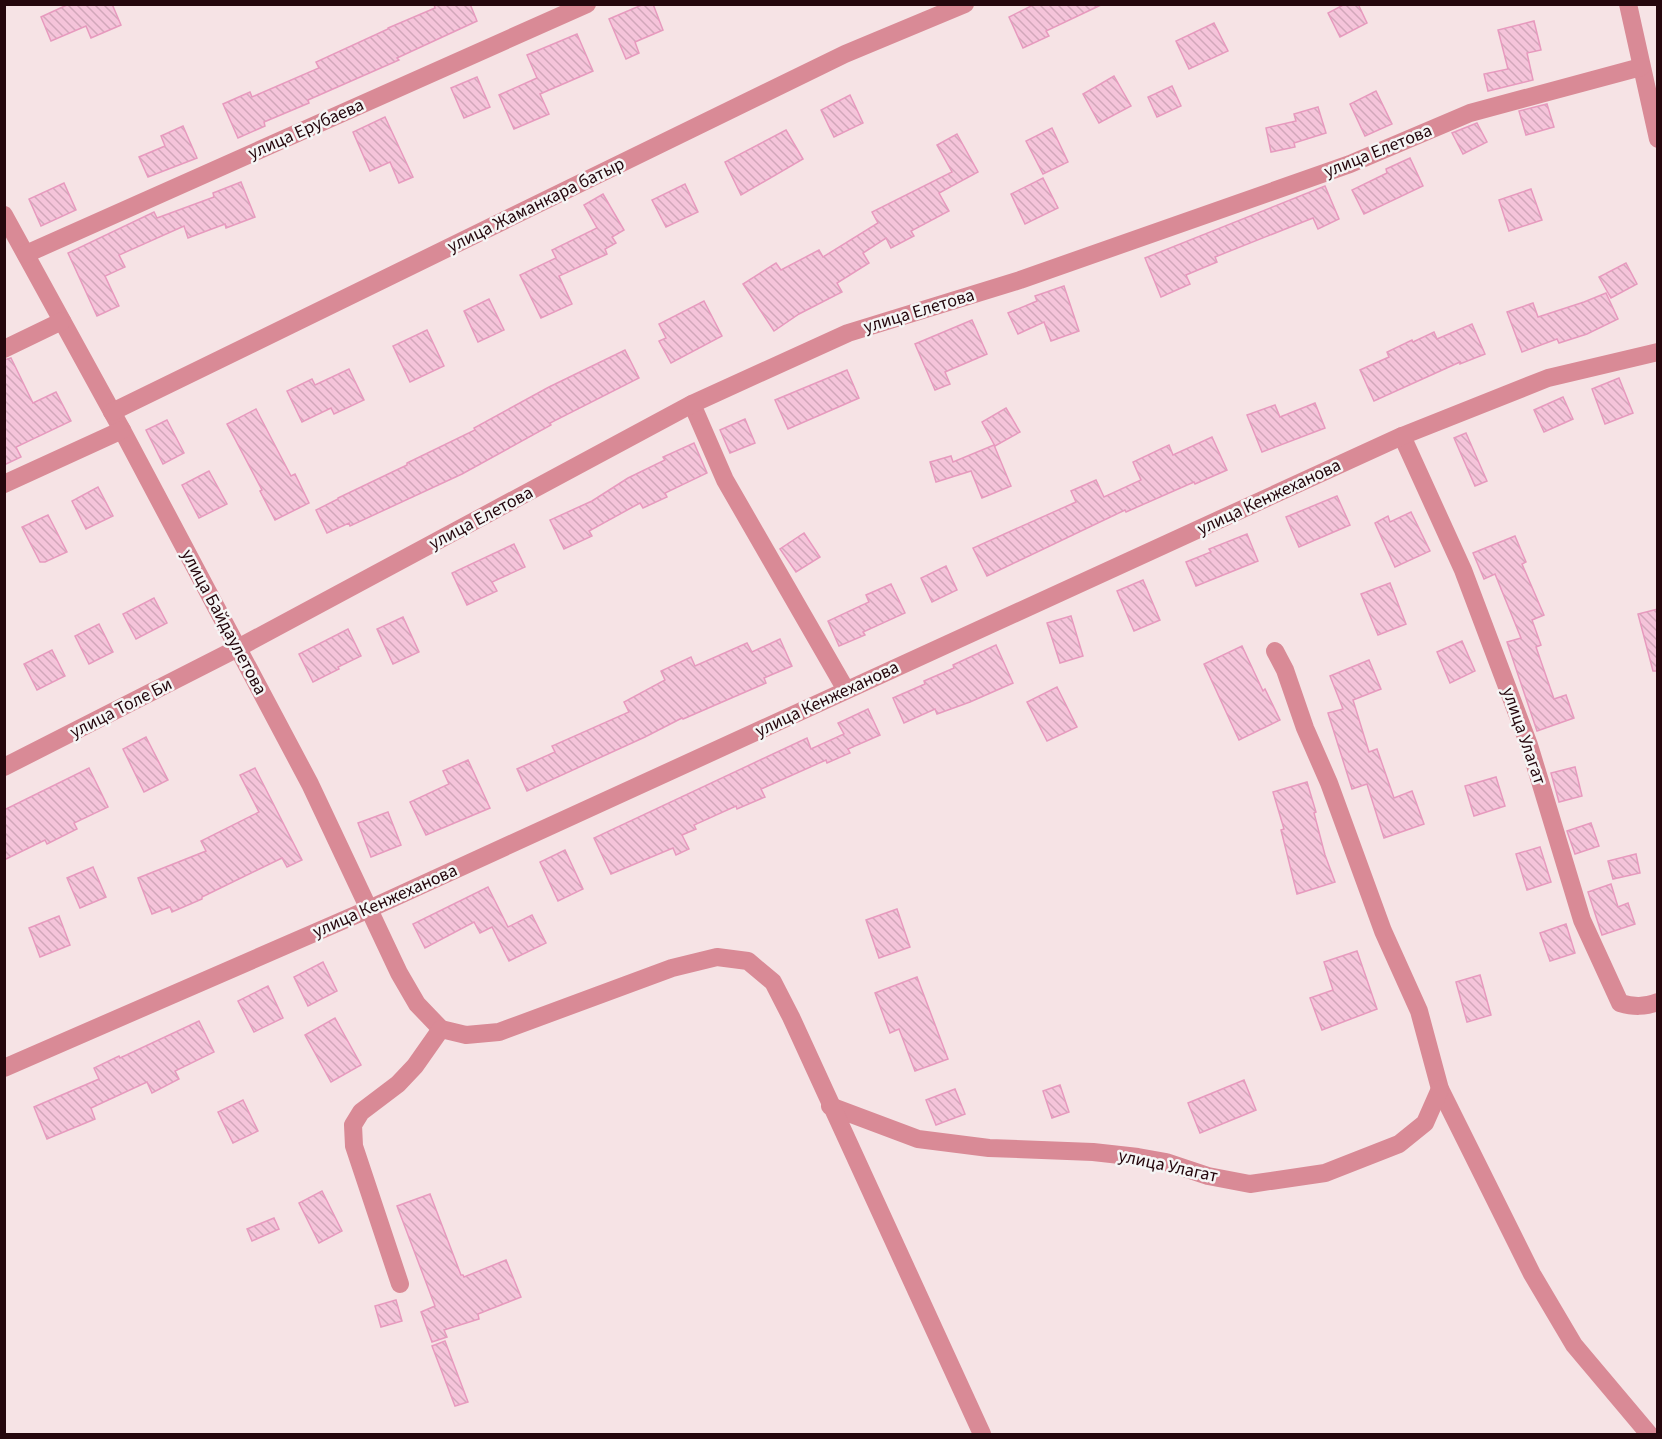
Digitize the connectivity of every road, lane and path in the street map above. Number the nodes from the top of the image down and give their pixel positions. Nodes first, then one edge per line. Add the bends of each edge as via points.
1 (965, 4) edge
2 (1628, 4) edge
3 (580, 6) edge
4 (1641, 67) junction
5 (1658, 139) edge
6 (4, 215) edge
7 (26, 254) junction
8 (62, 321) junction
9 (4, 350) edge
10 (1658, 352) edge
11 (692, 404) junction
12 (112, 412) junction
13 (122, 430) junction
14 (1402, 436) junction
15 (4, 483) edge
16 (238, 648) junction
17 (1275, 651) dead end
18 (846, 690) junction
19 (4, 767) edge
20 (368, 910) junction
21 (1658, 1002) edge
22 (441, 1029) junction
23 (4, 1068) edge
24 (1440, 1089) junction
25 (830, 1106) junction
26 (400, 1284) dead end
27 (982, 1434) edge
28 (1649, 1434) edge

1 - 12 street, улица Жаманкара батыр via 844,54
2 - 4 street
3 - 7 street, улица Ерубаева
4 - 5 street
4 - 11 street, улица Елетова via 1470,113 1339,168 1020,280 848,333
6 - 7 street, улица Байдаулетова
7 - 8 street, улица Байдаулетова
8 - 9 street
8 - 12 street, улица Байдаулетова
10 - 14 street, улица Кенжеханова via 1548,378
11 - 16 street, улица Елетова
11 - 18 street via 725,480
12 - 13 street, улица Байдаулетова
13 - 15 street
13 - 16 street, улица Байдаулетова
14 - 18 street, улица Кенжеханова
14 - 21 street, улица Улагат via 1463,570 1525,734 1582,920 1620,1003 1646,1007
16 - 19 street, улица Толе Би
16 - 20 street, улица Байдаулетова via 310,784
17 - 24 street via 1383,931 1419,1011
18 - 20 street, улица Кенжеханова
20 - 22 street, улица Байдаулетова via 417,1004
20 - 23 street, улица Кенжеханова
22 - 25 street via 466,1035 499,1032 672,968 717,957 748,961 773,982
22 - 26 street via 415,1066 361,1112 353,1125 354,1146
24 - 25 street, улица Улагат via 1425,1123 1399,1144 1324,1173 1250,1184 1138,1157 928,1141
24 - 28 street via 1532,1274 1574,1345
25 - 27 street

